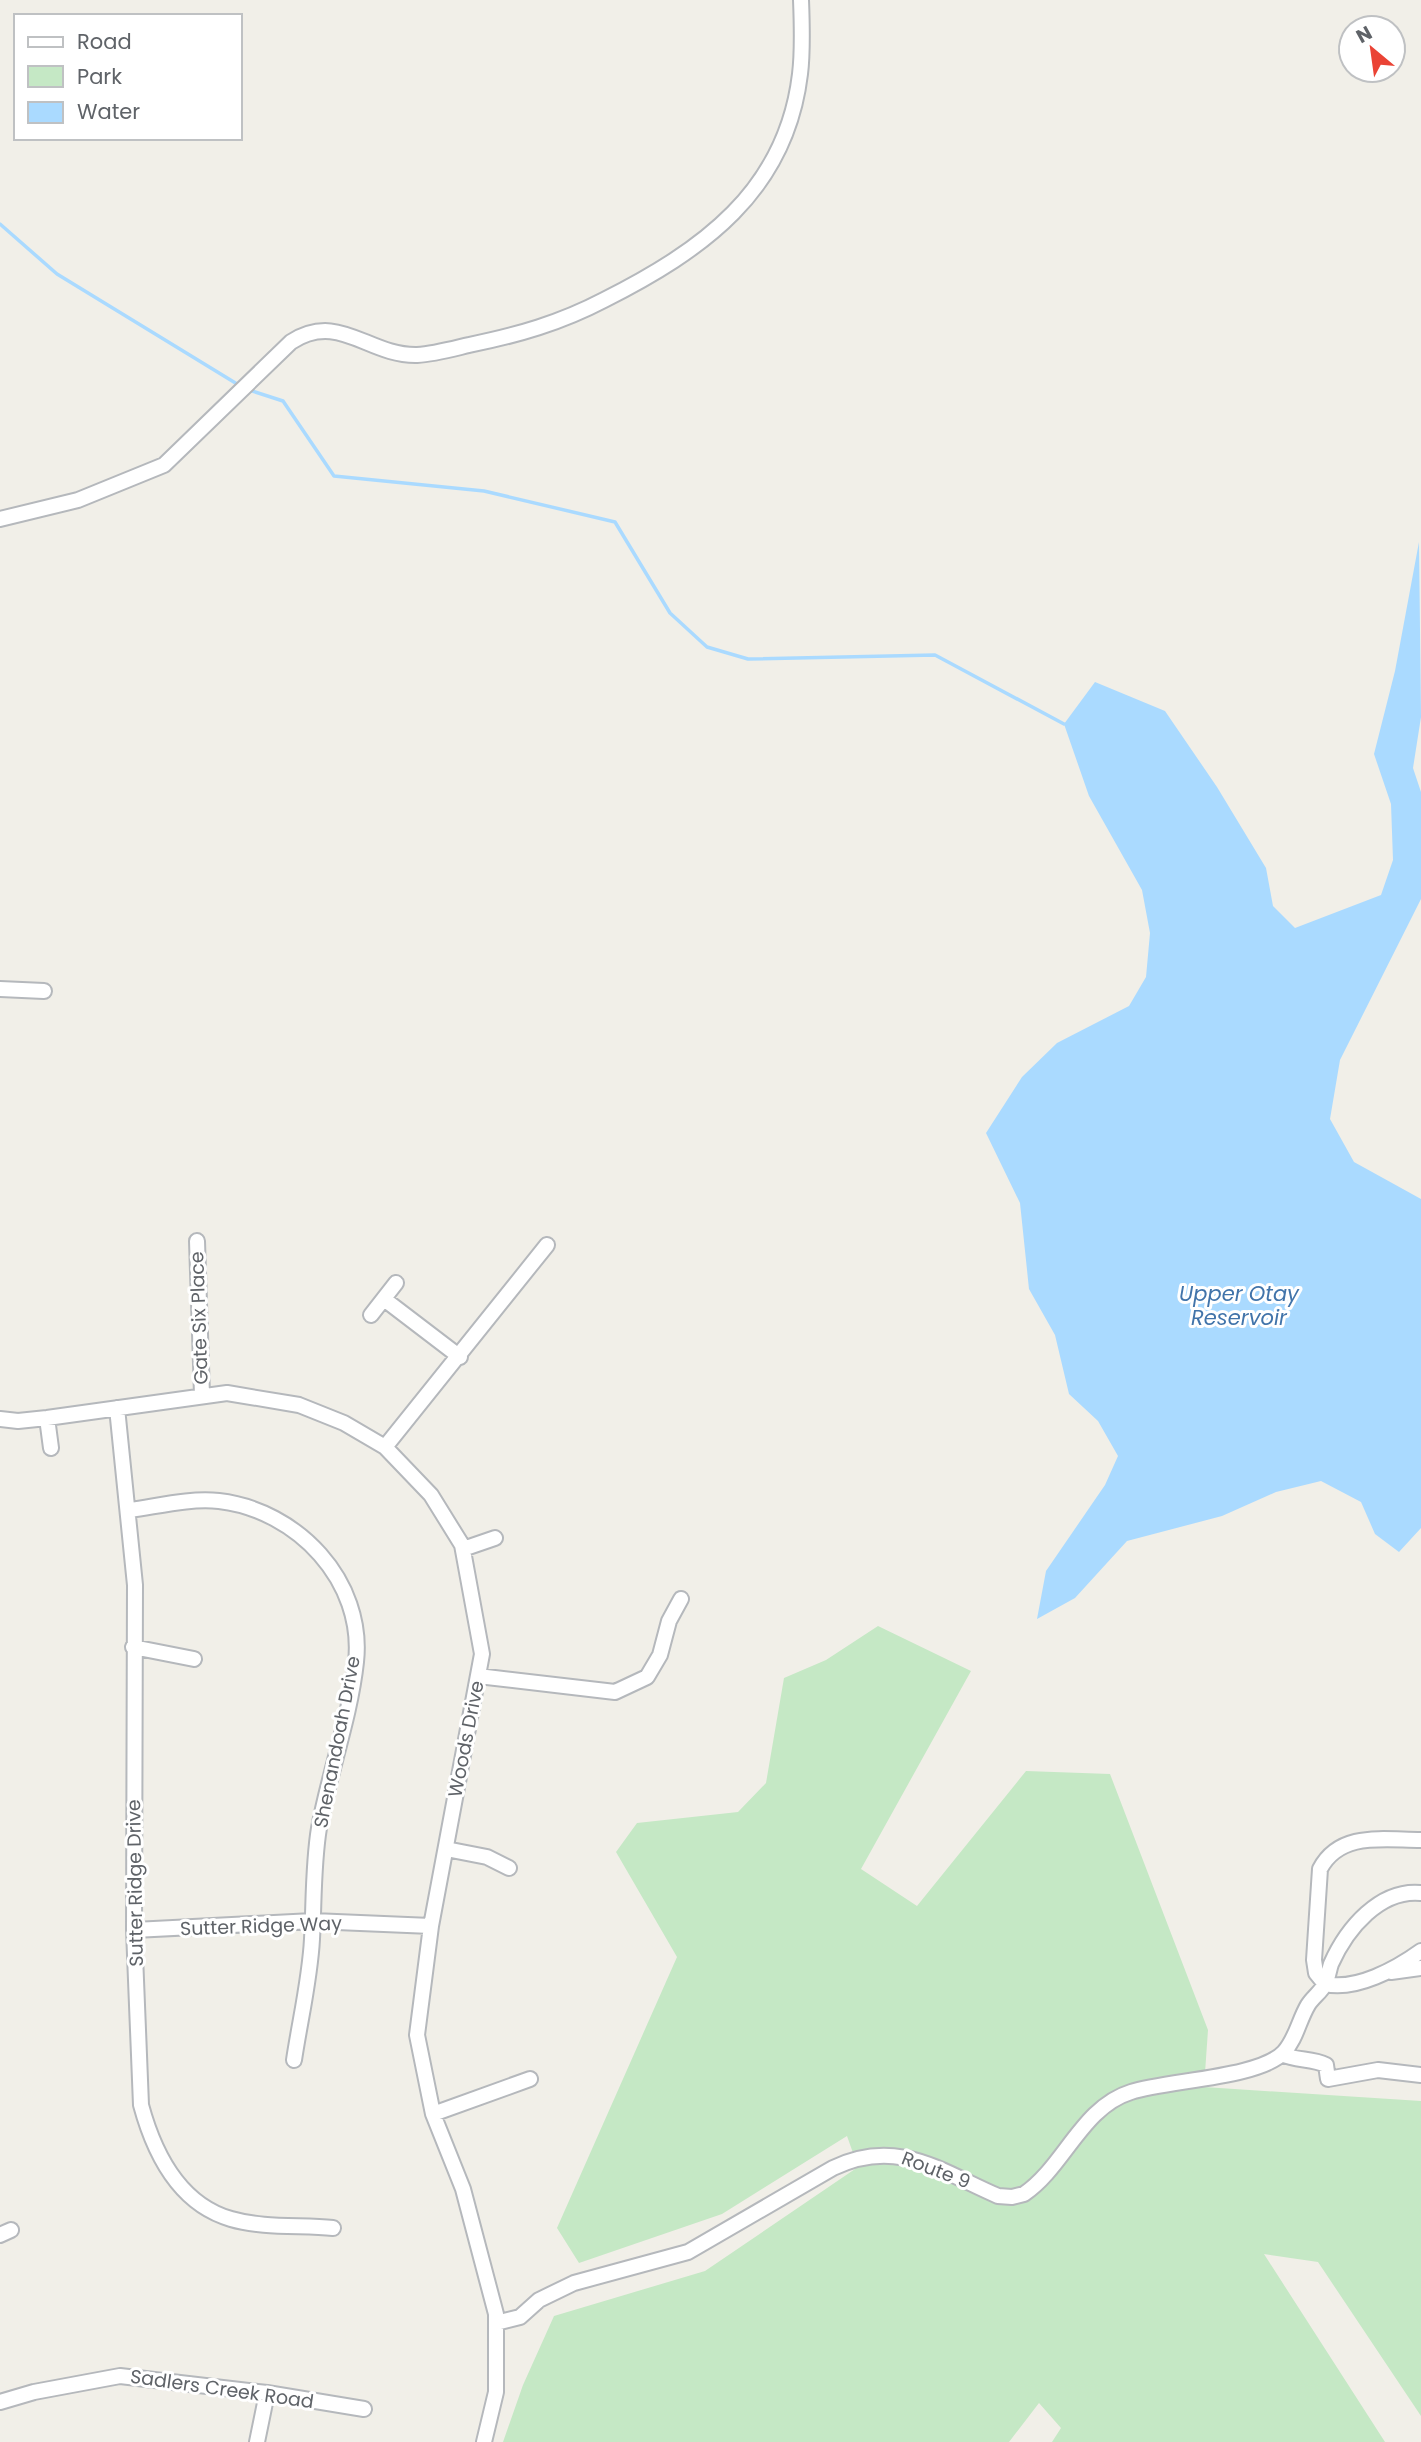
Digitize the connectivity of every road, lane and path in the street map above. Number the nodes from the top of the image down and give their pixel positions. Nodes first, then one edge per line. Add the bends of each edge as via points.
1 (801, 0) edge
2 (0, 519) edge
3 (0, 989) edge
4 (44, 991) dead end
5 (197, 1241) dead end
6 (547, 1245) dead end
7 (396, 1283) dead end
8 (384, 1299) junction
9 (371, 1315) dead end
10 (460, 1357) junction
11 (202, 1395) junction
12 (117, 1408) junction
13 (47, 1418) junction
14 (0, 1419) edge
15 (385, 1447) junction
16 (51, 1448) dead end
17 (130, 1510) junction
18 (495, 1538) dead end
19 (463, 1549) junction
20 (681, 1599) dead end
21 (133, 1647) junction
22 (194, 1659) dead end
23 (478, 1676) junction
24 (1421, 1840) edge
25 (446, 1849) junction
26 (509, 1868) dead end
27 (1421, 1893) edge
28 (313, 1921) junction
29 (431, 1926) junction
30 (134, 1930) junction
31 (1421, 1951) edge
32 (1421, 1968) edge
33 (1386, 1972) junction
34 (1325, 1984) junction
35 (1282, 2054) junction
36 (295, 2060) dead end
37 (1421, 2074) edge
38 (530, 2079) dead end
39 (433, 2114) junction
40 (333, 2228) dead end
41 (496, 2323) junction
42 (267, 2393) junction
43 (0, 2402) edge
44 (364, 2409) dead end
45 (257, 2442) edge
46 (484, 2442) edge

1 - 2 street via 800,74 779,146 736,212 676,262 559,323 436,352 398,353 335,331 308,332 277,355 164,465 78,500
3 - 4 street
5 - 11 street, Gate Six Place
6 - 10 street
7 - 8 street
8 - 9 street
8 - 10 street
10 - 15 street
11 - 12 street, Woods Drive
11 - 15 street, Woods Drive via 227,1393 299,1405 344,1423
12 - 13 street, Woods Drive
12 - 17 street, Sutter Ridge Drive
13 - 14 street, Woods Drive
13 - 16 street
15 - 19 street, Woods Drive via 431,1495
17 - 21 street, Sutter Ridge Drive
17 - 28 street, Shenandoah Drive via 202,1500 258,1510 309,1542 330,1565 344,1591 356,1634 356,1663 319,1830
18 - 19 street
19 - 23 street, Woods Drive via 482,1654
20 - 23 street via 669,1620 660,1656 647,1677 615,1692
21 - 22 street
21 - 30 street, Sutter Ridge Drive
23 - 25 street, Woods Drive
24 - 34 street via 1355,1841 1337,1849 1324,1863 1314,1960 1316,1973
25 - 26 street via 487,1857
25 - 29 street, Woods Drive
27 - 34 street via 1397,1893 1374,1907 1339,1950
28 - 29 street, Sutter Ridge Way
28 - 30 street, Sutter Ridge Way
28 - 36 street, Shenandoah Drive
29 - 39 street, Woods Drive via 417,2035
30 - 40 street, Sutter Ridge Drive via 141,2105 153,2145 167,2170 199,2202 233,2220
31 - 33 street
32 - 33 street
33 - 34 street via 1337,1987
34 - 35 street via 1309,2003
35 - 37 street via 1326,2065 1328,2079 1378,2070
35 - 41 street, Route 9 via 1253,2068 1119,2096 1018,2196 998,2196 904,2155 856,2158 688,2252 574,2283 539,2300 520,2317
38 - 39 street
39 - 41 street, Woods Drive via 463,2189
41 - 46 street, Woods Drive via 496,2392
42 - 43 street, Sadlers Creek Road via 120,2376
42 - 44 street, Sadlers Creek Road
42 - 45 street

